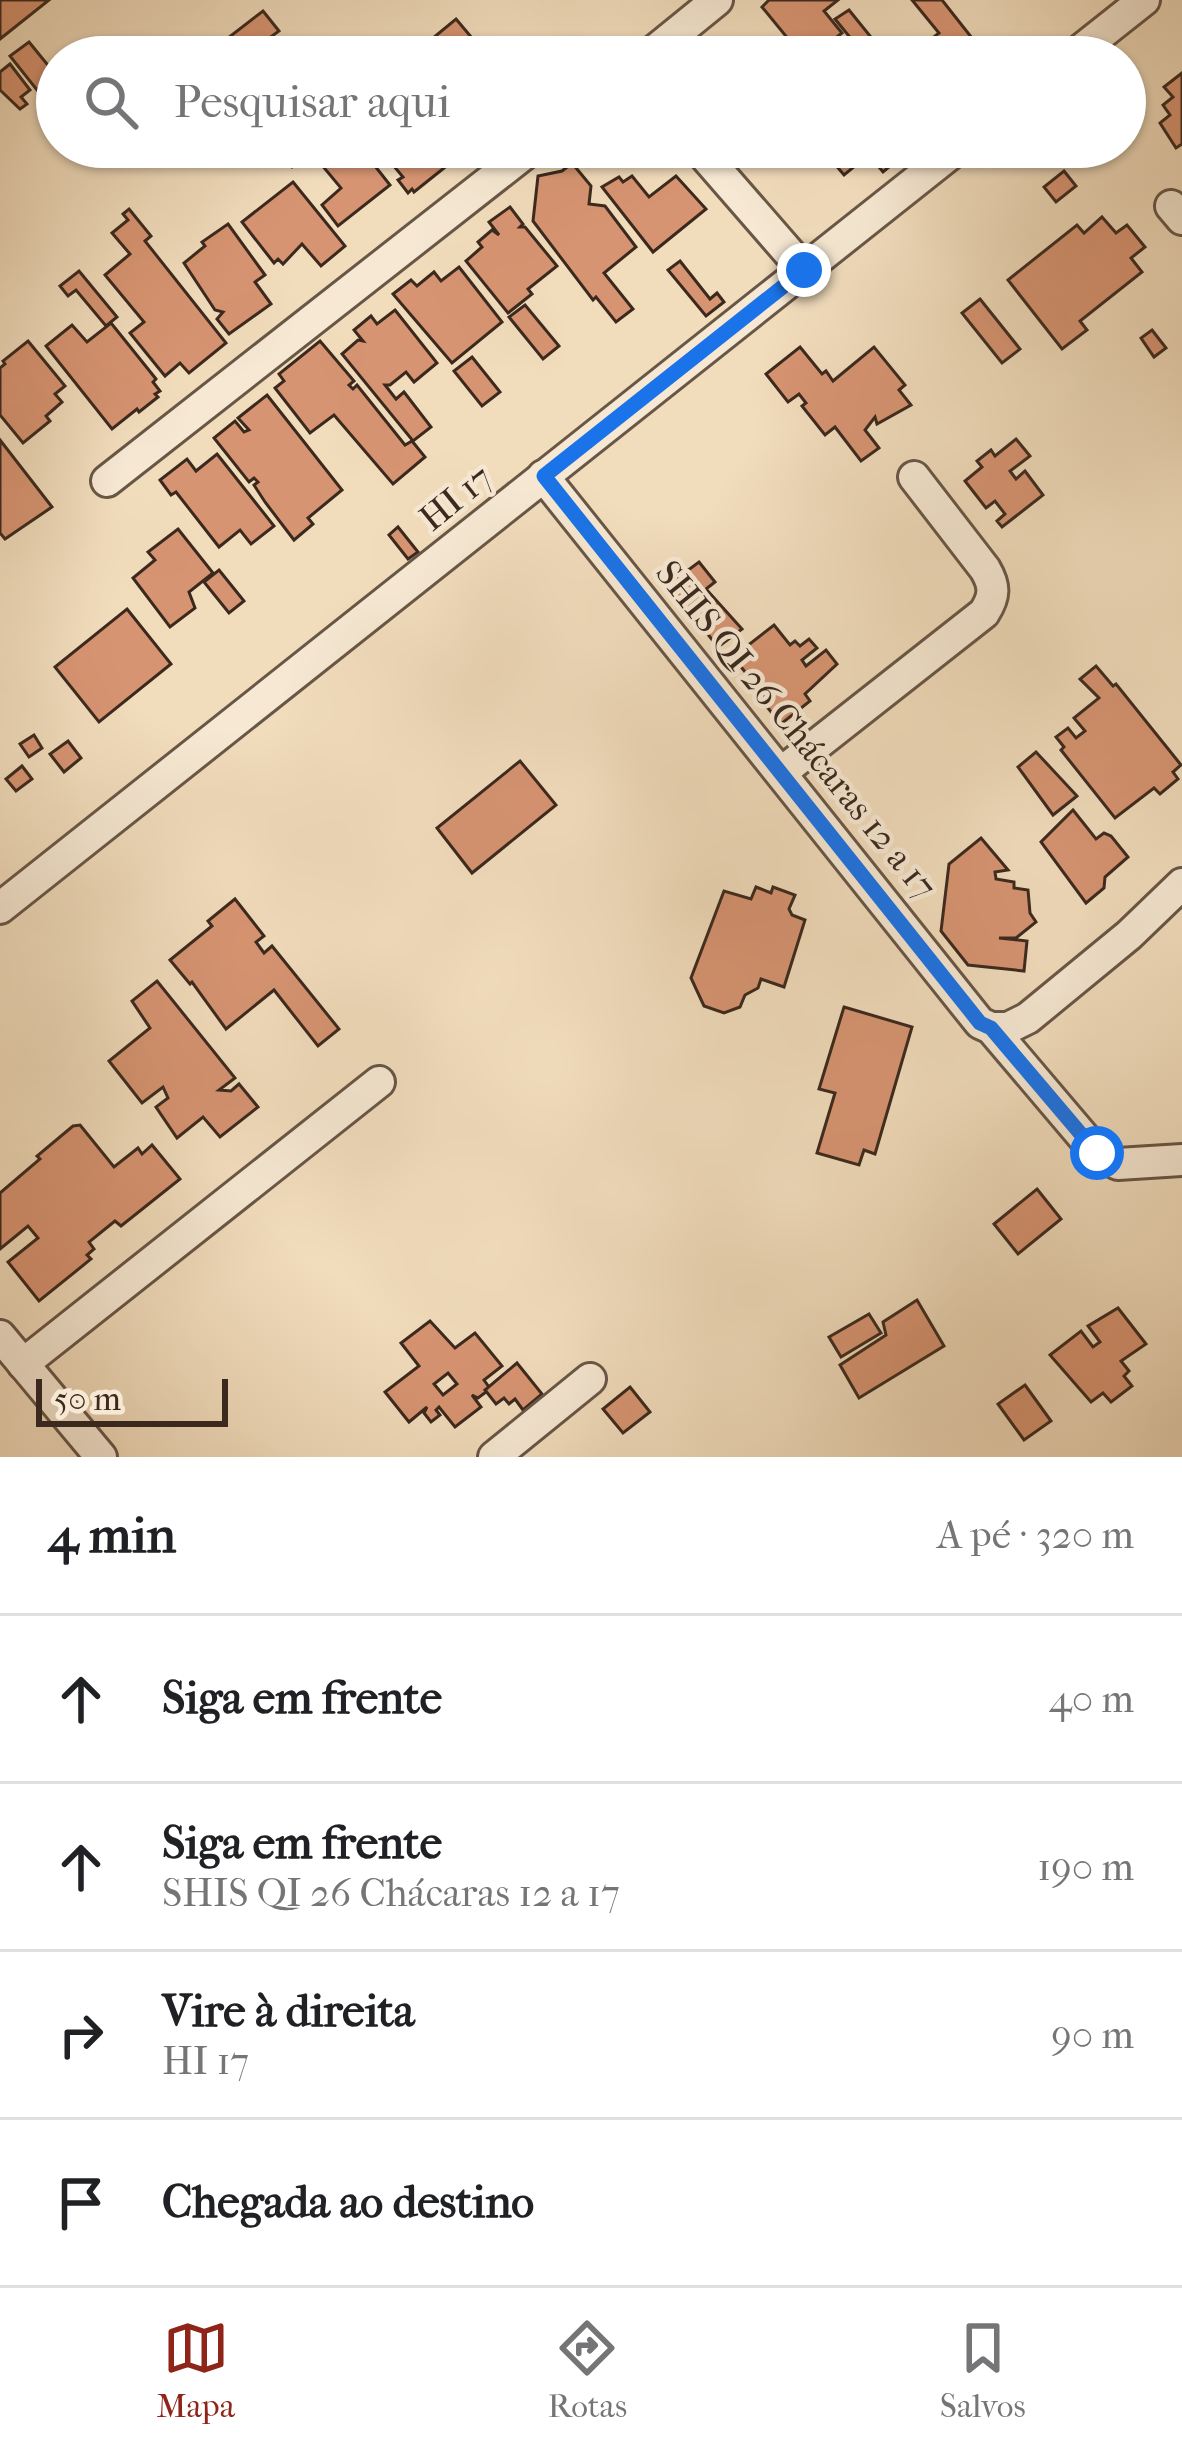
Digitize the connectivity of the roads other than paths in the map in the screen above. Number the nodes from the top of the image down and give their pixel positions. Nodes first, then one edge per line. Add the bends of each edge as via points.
1 (717, 0) edge
2 (1144, 0) edge
3 (673, 36) edge
4 (1099, 36) edge
5 (506, 168) edge
6 (715, 168) edge
7 (932, 168) edge
8 (804, 270) junction
9 (544, 476) junction
10 (914, 477) dead end
11 (107, 481) dead end
12 (782, 772) junction
13 (1182, 884) edge
14 (0, 908) edge
15 (991, 1028) junction
16 (379, 1082) dead end
17 (1182, 1159) edge
18 (0, 1336) edge
19 (23, 1364) junction
20 (590, 1378) dead end
21 (101, 1457) edge
22 (494, 1457) edge

1 - 3 street
2 - 4 street
5 - 11 street
6 - 8 street
7 - 8 street, HI 17
8 - 9 street, HI 17
9 - 12 street, SHIS QI 26 Chácaras 12 a 17
9 - 14 street, HI 17
10 - 12 street via 985,569 992,602
12 - 15 street, SHIS QI 26 Chácaras 12 a 17
13 - 15 street via 1028,1018
15 - 17 street, SHIS QI 26 Chácaras 12 a 17 via 1097,1153 1118,1164
16 - 19 street
18 - 19 street
19 - 21 street
20 - 22 street

